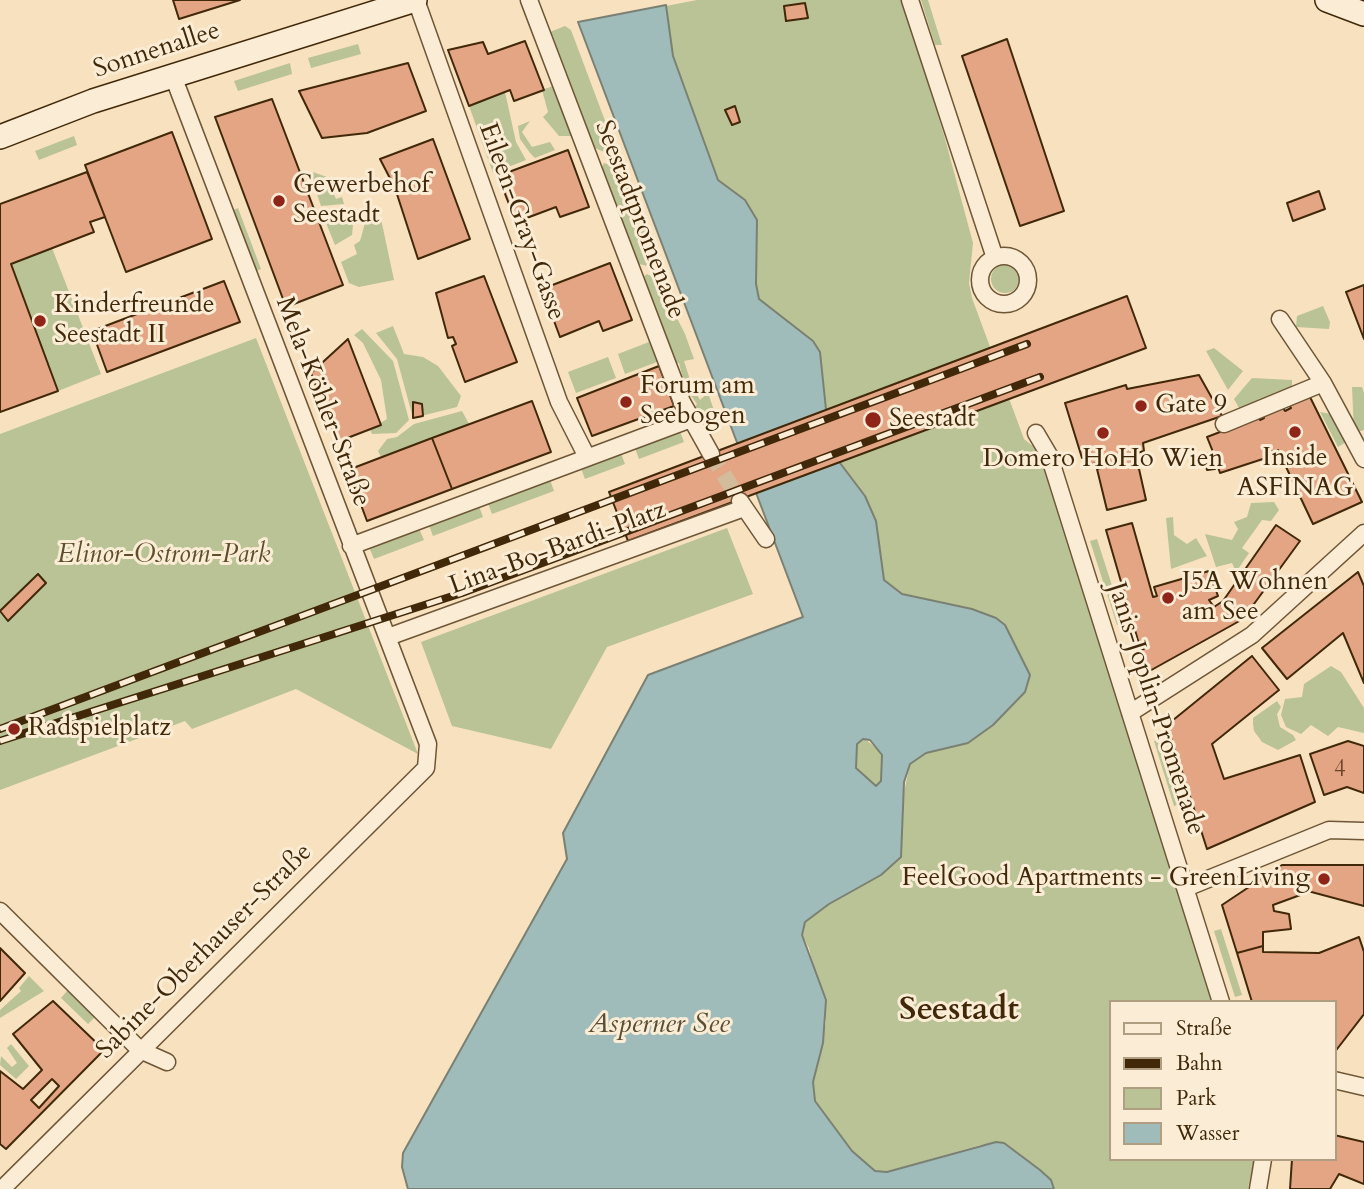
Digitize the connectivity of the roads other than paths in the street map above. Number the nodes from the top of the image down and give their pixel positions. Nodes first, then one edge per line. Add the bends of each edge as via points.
1 (415, 0) edge
2 (528, 0) edge
3 (910, 0) edge
4 (1327, 0) edge
5 (1364, 14) edge
6 (173, 76) junction
7 (0, 137) edge
8 (995, 258) dead end
9 (1280, 319) dead end
10 (1323, 383) junction
11 (691, 419) junction
12 (1224, 424) dead end
13 (1036, 432) dead end
14 (710, 454) tunnel mouth
15 (587, 457) junction
16 (1364, 459) edge
17 (1359, 538) edge
18 (766, 539) dead end
19 (351, 546) junction
20 (388, 637) junction
21 (1130, 713) junction
22 (428, 744) joint
23 (1364, 831) edge
24 (1186, 888) junction
25 (0, 911) edge
26 (1220, 1000) edge
27 (140, 1050) junction
28 (167, 1062) dead end
29 (1336, 1080) edge
30 (1364, 1087) edge
31 (1263, 1161) edge
32 (2, 1189) edge
33 (1258, 1189) edge

1 - 6 street, Sonnenallee
1 - 15 street, Eileen-Gray-Gasse via 559,402
2 - 11 street, Seestadtpromenade
3 - 8 street
4 - 5 street
6 - 7 street, Sonnenallee
6 - 19 street, Mela-Köhler-Straße
9 - 10 street
10 - 12 street
10 - 16 street
11 - 14 street, Seestadtpromenade
11 - 15 street
13 - 21 street, Janis-Joplin-Promenade via 1049,455
15 - 19 street
17 - 21 street via 1251,635
18 - 20 street, Lina-Bo-Bardi-Platz via 742,504
19 - 20 street, Mela-Köhler-Straße
20 - 22 street, Mela-Köhler-Straße
21 - 24 street, Janis-Joplin-Promenade
22 - 27 street, Sabine-Oberhauser-Straße via 426,768
23 - 24 street via 1329,830
24 - 26 street, Janis-Joplin-Promenade
25 - 27 street
27 - 28 street
27 - 32 street, Sabine-Oberhauser-Straße
29 - 30 street
31 - 33 street

